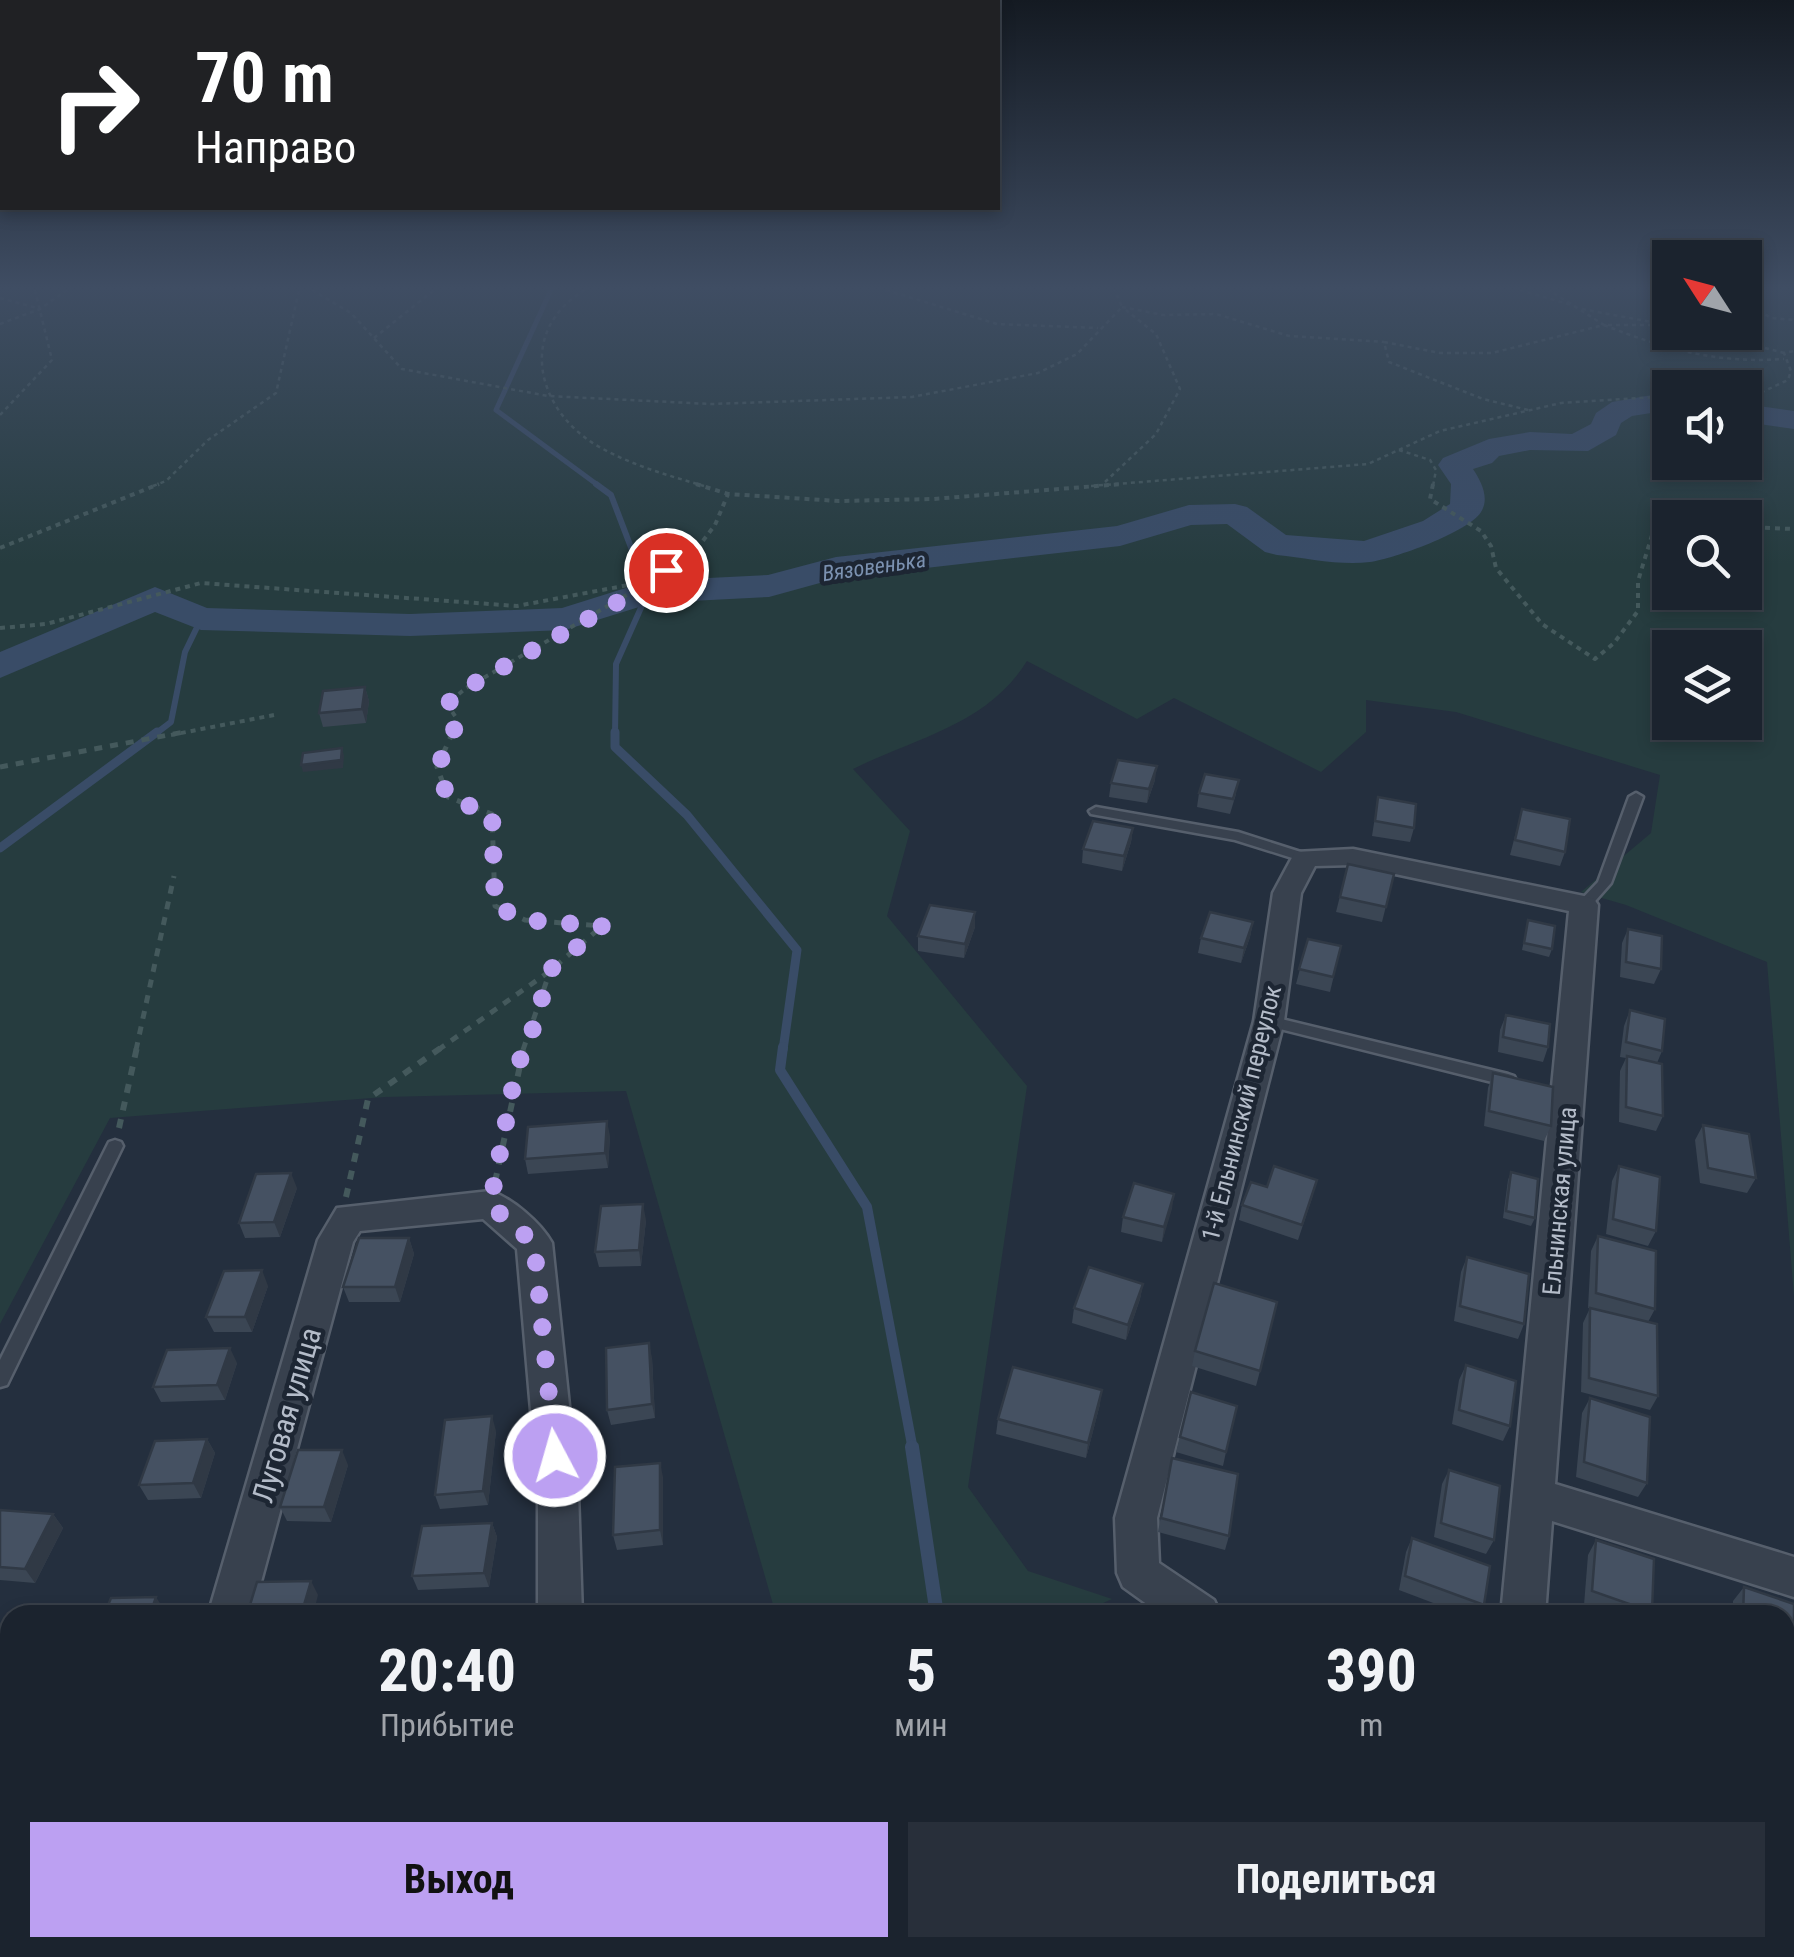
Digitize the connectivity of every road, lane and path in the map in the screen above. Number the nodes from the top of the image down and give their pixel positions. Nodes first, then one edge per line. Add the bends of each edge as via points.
1 (32, 381) edge
2 (279, 381) edge
3 (469, 381) edge
4 (545, 381) edge
5 (991, 381) edge
6 (1177, 381) edge
7 (1438, 381) edge
8 (1785, 381) edge
9 (1762, 393) edge
10 (548, 396) junction
11 (1652, 397) edge
12 (1534, 411) junction
13 (0, 416) edge
14 (1399, 450) junction
15 (1102, 484) junction
16 (728, 494) junction
17 (1762, 528) edge
18 (1794, 529) edge
19 (1652, 535) edge
20 (0, 548) edge
21 (642, 582) junction
22 (0, 628) edge
23 (274, 715) dead end
24 (0, 767) edge
25 (1636, 798) dead end
26 (1096, 811) dead end
27 (1305, 858) junction
28 (174, 876) dead end
29 (1584, 904) junction
30 (550, 970) junction
31 (1269, 1022) junction
32 (1530, 1085) edge
33 (115, 1146) joint
34 (490, 1205) junction
35 (349, 1218) junction
36 (0, 1380) edge
37 (1534, 1497) junction
38 (1794, 1577) edge
39 (233, 1605) edge
40 (560, 1605) edge
41 (1184, 1605) edge
42 (1524, 1605) edge

1 - 13 path
2 - 20 path via 276,393 208,440 166,481
3 - 10 path
4 - 10 path
5 - 10 path via 912,397 711,404
6 - 15 path via 1180,389 1156,434
7 - 12 path
8 - 9 path
10 - 16 path via 579,434 616,458
11 - 12 path via 1560,402
12 - 14 path via 1440,431
14 - 15 path via 1368,464
14 - 19 path via 1430,460 1436,470 1430,500 1480,531 1496,568 1542,624 1596,659 1638,610 1638,581
15 - 16 path via 839,502
16 - 21 path via 716,524 689,559
17 - 18 path
21 - 22 path via 518,606 201,583 46,624
21 - 30 path via 447,704 457,719 437,767 448,798 492,814 495,906 525,920 602,926
23 - 24 path
25 - 29 lane via 1604,882
26 - 27 lane via 1238,836
27 - 29 street via 1352,857
27 - 31 street, 1-й Ельнинский переулок via 1287,893
28 - 33 path
29 - 37 street, Ельнинская улица via 1558,1092
30 - 34 path via 516,1070
30 - 35 path via 368,1099 345,1202
31 - 32 lane
31 - 41 street, 1-й Ельнинский переулок via 1136,1518 1138,1573
33 - 36 lane
34 - 35 street
34 - 40 street via 534,1243 558,1492
35 - 39 street, Луговая улица via 336,1240
37 - 38 street
37 - 42 street, Ельнинская улица

